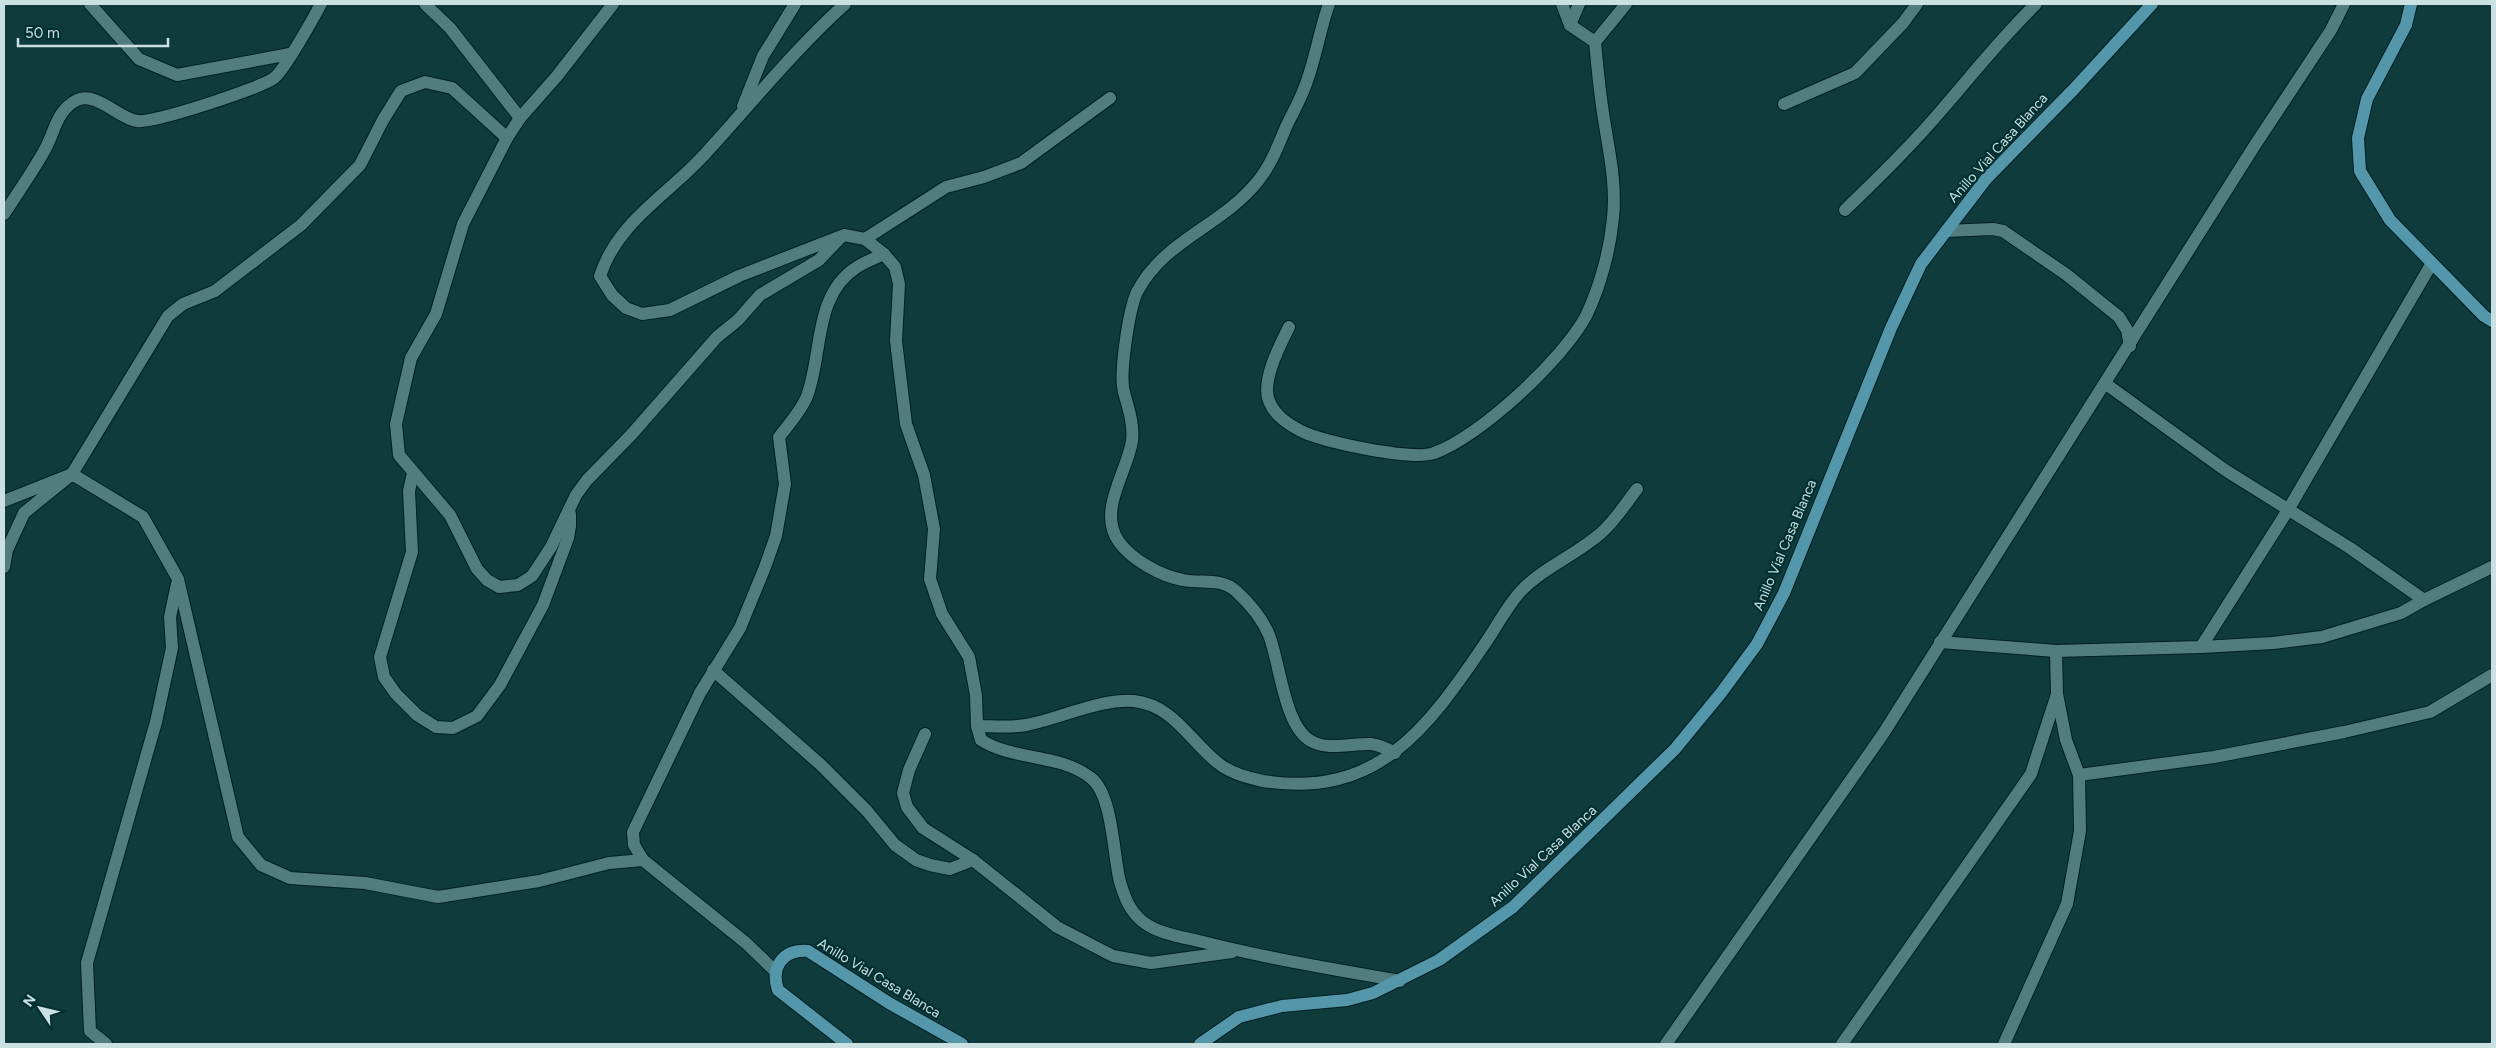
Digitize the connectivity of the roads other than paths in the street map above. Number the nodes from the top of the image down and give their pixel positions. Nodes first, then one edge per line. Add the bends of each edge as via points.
1 (90, 4) edge
2 (320, 4) edge
3 (425, 4) edge
4 (613, 4) edge
5 (795, 4) edge
6 (845, 4) edge
7 (1329, 4) edge
8 (1562, 4) edge
9 (1580, 4) edge
10 (1626, 4) edge
11 (1917, 4) edge
12 (2036, 4) edge
13 (2152, 4) edge
14 (2344, 4) edge
15 (2410, 4) edge
16 (1570, 25) junction
17 (1595, 42) junction
18 (290, 54) junction
19 (1110, 98) dead end
20 (1784, 104) dead end
21 (741, 113) junction
22 (520, 118) junction
23 (507, 138) junction
24 (1845, 210) dead end
25 (4, 214) edge
26 (1946, 231) junction
27 (844, 235) junction
28 (865, 239) junction
29 (884, 254) junction
30 (2432, 263) junction
31 (2492, 321) edge
32 (1289, 327) dead end
33 (2130, 346) junction
34 (2106, 384) junction
35 (413, 473) junction
36 (72, 474) junction
37 (1637, 489) dead end
38 (4, 501) edge
39 (2288, 510) junction
40 (569, 512) junction
41 (4, 567) edge
42 (2492, 567) edge
43 (178, 579) junction
44 (2424, 600) junction
45 (1940, 642) junction
46 (2200, 647) junction
47 (2056, 651) junction
48 (713, 670) junction
49 (2492, 675) edge
50 (2057, 694) junction
51 (977, 726) junction
52 (925, 734) dead end
53 (1395, 752) junction
54 (2079, 775) junction
55 (643, 860) junction
56 (973, 860) junction
57 (1240, 951) junction
58 (775, 971) junction
59 (1400, 981) junction
60 (106, 1044) edge
61 (847, 1044) edge
62 (962, 1044) edge
63 (1200, 1044) edge
64 (1666, 1044) edge
65 (1842, 1044) edge
66 (2004, 1044) edge

1 - 18 street via 139,58 177,75
2 - 18 street
3 - 22 street via 450,28
4 - 22 street
5 - 21 street via 763,56
6 - 21 street
7 - 53 street via 1307,84 1259,180 1216,220 1162,258 1136,294 1122,374 1132,439 1111,508 1114,533 1120,544 1144,564 1182,580 1226,585 1251,607 1270,639 1287,699 1298,728 1306,737 1315,743 1374,744
8 - 16 street
9 - 16 street
10 - 17 street
11 - 20 street via 1855,73
12 - 24 street via 2007,32 1907,148
13 - 26 main road, Anillo Vial Casa Blanca via 1992,173
14 - 33 street via 2331,30
15 - 30 main road via 2406,25 2367,99 2358,138 2360,171 2390,220
16 - 17 street
17 - 32 street via 1611,156 1614,218 1595,296 1584,318 1527,387 1457,444 1432,454 1395,453 1332,441 1287,423 1277,415 1268,400 1271,363
18 - 25 street via 275,78 169,116 136,121 109,106 87,98 78,99 55,123 45,151
19 - 28 street via 1021,163 946,187
21 - 27 street via 704,156 641,212 607,256 600,276 612,295 626,308 642,314 670,310 739,276
22 - 23 street
23 - 35 street via 463,224 436,314 411,358 396,424 399,455
23 - 36 street via 452,88 425,82 401,91 382,120 360,165 300,225 216,290 183,304 168,316
26 - 33 street via 2003,231 2067,275 2119,317 2127,330
26 - 59 main road, Anillo Vial Casa Blanca via 1921,264 1891,328 1784,593 1757,644 1674,749 1513,908 1439,960
27 - 28 street
27 - 40 street via 819,260 760,295 738,320 717,337 587,480
28 - 29 street
29 - 48 street via 856,268 839,283 831,296 807,397 779,437 785,484 776,536 740,628
29 - 51 street via 895,267 899,284 896,341 906,424 924,474 934,529 930,579 942,614 969,657
30 - 31 main road
30 - 39 street
33 - 34 street
34 - 39 street via 2225,470
34 - 45 street
35 - 40 street via 450,515 477,569 487,580 500,586 518,586 532,576
35 - 40 street via 409,491 412,552 380,657 384,677 396,694 436,727 452,728 477,716 500,685 543,605 568,538
36 - 38 street
36 - 41 street via 24,513 7,550
36 - 43 street via 143,517
37 - 53 street via 1602,533 1521,591 1458,683 1425,724
39 - 44 street via 2350,548
39 - 46 street
42 - 44 street
43 - 55 street via 238,837 261,865 290,878 365,883 438,897 540,880 608,863
43 - 60 street via 170,616 172,648 156,722 87,963 90,1031
44 - 46 street via 2401,613 2322,637
45 - 47 street
45 - 64 street via 1883,734
46 - 47 street
47 - 50 street
48 - 55 street via 633,832 634,845
48 - 56 street via 821,765 868,811 895,845 916,860 950,869
49 - 54 street via 2430,712 2214,757
50 - 54 street via 2066,740
50 - 65 street via 2031,774
51 - 53 street via 1023,726 1092,707 1134,701 1172,717 1218,764 1243,776 1297,784 1329,782 1366,771
51 - 57 street via 981,740 994,748 1058,762 1092,779 1106,803 1126,903 1143,922 1170,934
52 - 56 street via 908,770 903,793 907,807 923,828
54 - 66 street via 2080,831 2067,904
55 - 58 street
56 - 57 street via 1057,926 1113,956 1151,963
57 - 59 street
58 - 61 main road via 778,990
58 - 62 main road, Anillo Vial Casa Blanca via 787,954 797,950 808,952
59 - 63 main road, Anillo Vial Casa Blanca via 1347,1000 1282,1006 1238,1017

